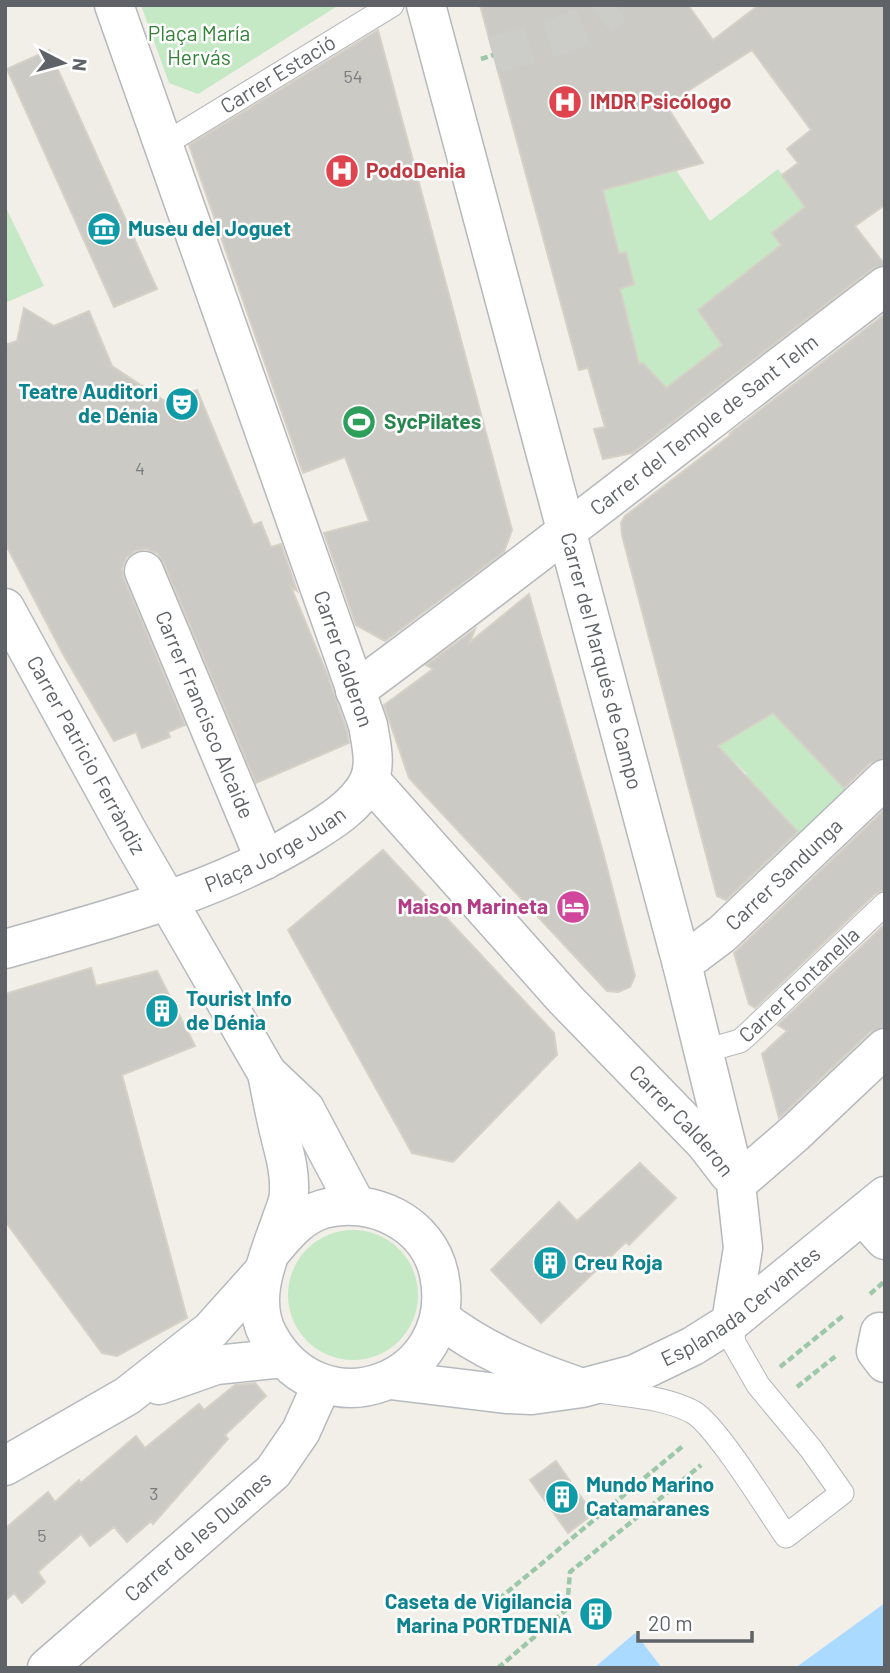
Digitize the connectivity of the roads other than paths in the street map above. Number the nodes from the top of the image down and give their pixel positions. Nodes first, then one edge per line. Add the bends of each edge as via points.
1 (392, 5) edge
2 (426, 5) edge
3 (102, 8) edge
4 (163, 145) junction
5 (885, 286) edge
6 (566, 531) junction
7 (144, 571) dead end
8 (5, 608) edge
9 (355, 691) junction
10 (885, 779) edge
11 (370, 780) junction
12 (265, 860) junction
13 (167, 901) junction
14 (885, 904) edge
15 (5, 949) edge
16 (682, 964) junction
17 (885, 1048) edge
18 (704, 1051) junction
19 (267, 1073) junction
20 (736, 1184) junction
21 (356, 1205) junction
22 (882, 1222) edge
23 (267, 1262) junction
24 (440, 1318) junction
25 (731, 1322) junction
26 (283, 1358) junction
27 (390, 1380) junction
28 (322, 1384) junction
29 (582, 1388) junction
30 (127, 1396) junction
31 (5, 1466) edge
32 (47, 1668) edge

1 - 4 lane, Carrer Estació
2 - 6 street, Carrer del Marqués de Campo
3 - 4 street, Carrer Calderon
4 - 9 street, Carrer Calderon
5 - 6 street, Carrer del Temple de Sant Telm
6 - 9 street, Carrer del Temple de Sant Telm
6 - 16 street, Carrer del Marqués de Campo
7 - 12 street, Carrer Francisco Alcaide
8 - 13 street, Carrer Patricio Ferràndiz
9 - 11 street, Carrer Calderon via 373,753
10 - 16 street, Carrer Sandunga via 722,934
11 - 12 street, Plaça Jorge Juan via 337,816
11 - 20 street, Carrer Calderon via 565,999 705,1143
12 - 13 street, Plaça Jorge Juan
13 - 15 street, Plaça Jorge Juan
13 - 19 street, Carrer Patricio Ferràndiz
14 - 18 lane, Carrer Fontanella via 749,1033 730,1045
16 - 18 street, Carrer del Marqués de Campo
17 - 20 street
18 - 20 street, Carrer del Marqués de Campo
19 - 21 street via 305,1109
19 - 23 street via 289,1170 289,1196
20 - 25 street, Carrer del Marqués de Campo via 743,1248
21 - 23 street via 322,1210 302,1220
21 - 24 street via 382,1210 425,1242 437,1266
22 - 25 street, Esplanada Cervantes
23 - 26 street via 260,1303 267,1332
23 - 30 street via 211,1330
24 - 27 street via 429,1344
24 - 29 street via 499,1357
25 - 29 street, Esplanada Cervantes via 635,1374
25 - 29 lane via 734,1343 746,1367 842,1493 786,1536 724,1446 695,1413 662,1401
26 - 28 street
26 - 30 street via 216,1365
27 - 28 street via 350,1388
27 - 29 street, Esplanada Cervantes via 506,1394
28 - 32 street, Carrer de les Duanes via 301,1431 273,1472
30 - 31 street

